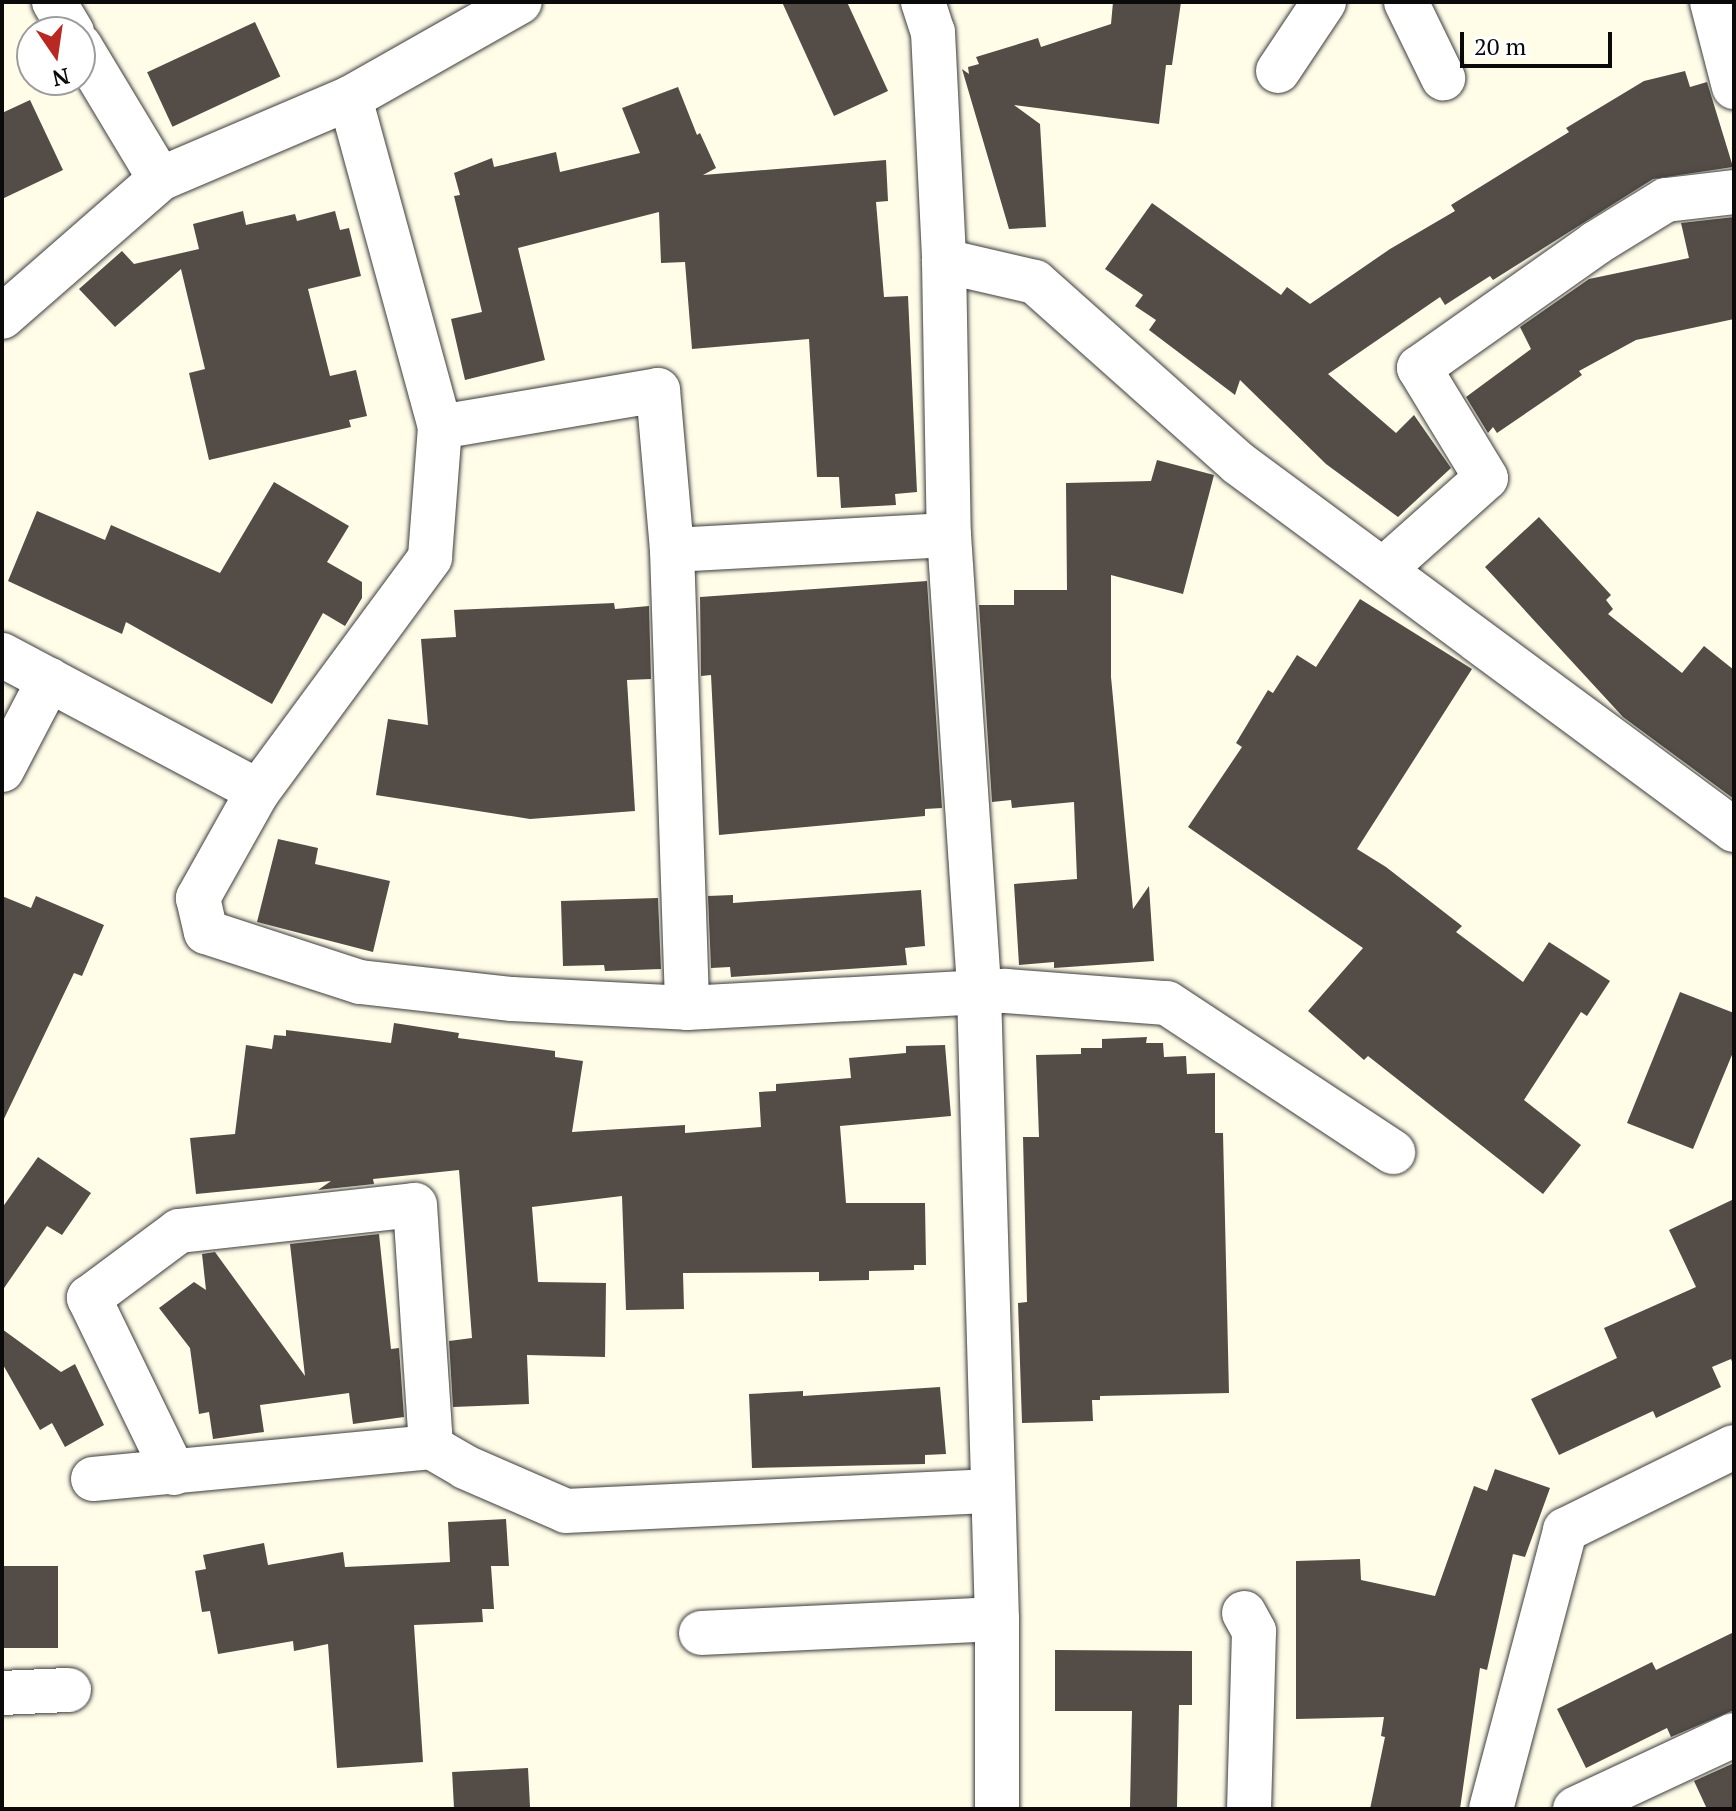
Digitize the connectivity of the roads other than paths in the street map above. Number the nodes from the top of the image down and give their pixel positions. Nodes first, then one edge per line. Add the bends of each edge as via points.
1 (520, 2) edge
2 (923, 2) edge
3 (1324, 2) edge
4 (1406, 2) edge
5 (1712, 2) edge
6 (1278, 71) dead end
7 (96, 73) edge
8 (1443, 78) dead end
9 (1734, 87) edge
10 (350, 98) junction
11 (160, 179) junction
12 (1734, 192) edge
13 (944, 261) junction
14 (2, 317) edge
15 (440, 427) junction
16 (949, 535) junction
17 (672, 550) junction
18 (1385, 568) junction
19 (2, 655) edge
20 (49, 680) junction
21 (2, 770) edge
22 (258, 791) junction
23 (1734, 830) edge
24 (979, 992) junction
25 (687, 1008) junction
26 (1393, 1152) dead end
27 (431, 1447) junction
28 (1734, 1447) edge
29 (174, 1473) junction
30 (93, 1479) dead end
31 (992, 1491) junction
32 (1244, 1613) dead end
33 (997, 1619) junction
34 (701, 1633) dead end
35 (69, 1690) dead end
36 (2, 1693) edge
37 (1734, 1735) edge
38 (997, 1809) edge
39 (1249, 1809) edge
40 (1491, 1809) edge
41 (1575, 1809) edge

1 - 10 street
2 - 13 street via 933,32
3 - 6 street
4 - 8 street
5 - 9 street
7 - 11 street
10 - 11 street
10 - 15 street
11 - 14 street
12 - 18 street via 1666,200 1419,368 1486,478
13 - 16 street
13 - 18 street via 1035,282 1238,463
15 - 17 street via 658,390
15 - 22 street via 430,558
16 - 17 street
16 - 24 street
17 - 25 street
18 - 23 street
19 - 20 street
20 - 21 street
20 - 22 street
22 - 25 street via 198,898 206,932 360,982 512,999
24 - 25 street
24 - 26 street via 1167,1003
24 - 31 street
27 - 29 street
27 - 29 street via 415,1205 179,1231 89,1298
27 - 31 street via 566,1511
28 - 40 street via 1565,1530
29 - 30 street
31 - 33 street
32 - 39 street via 1254,1631
33 - 34 street
33 - 38 street
35 - 36 street
37 - 41 street

